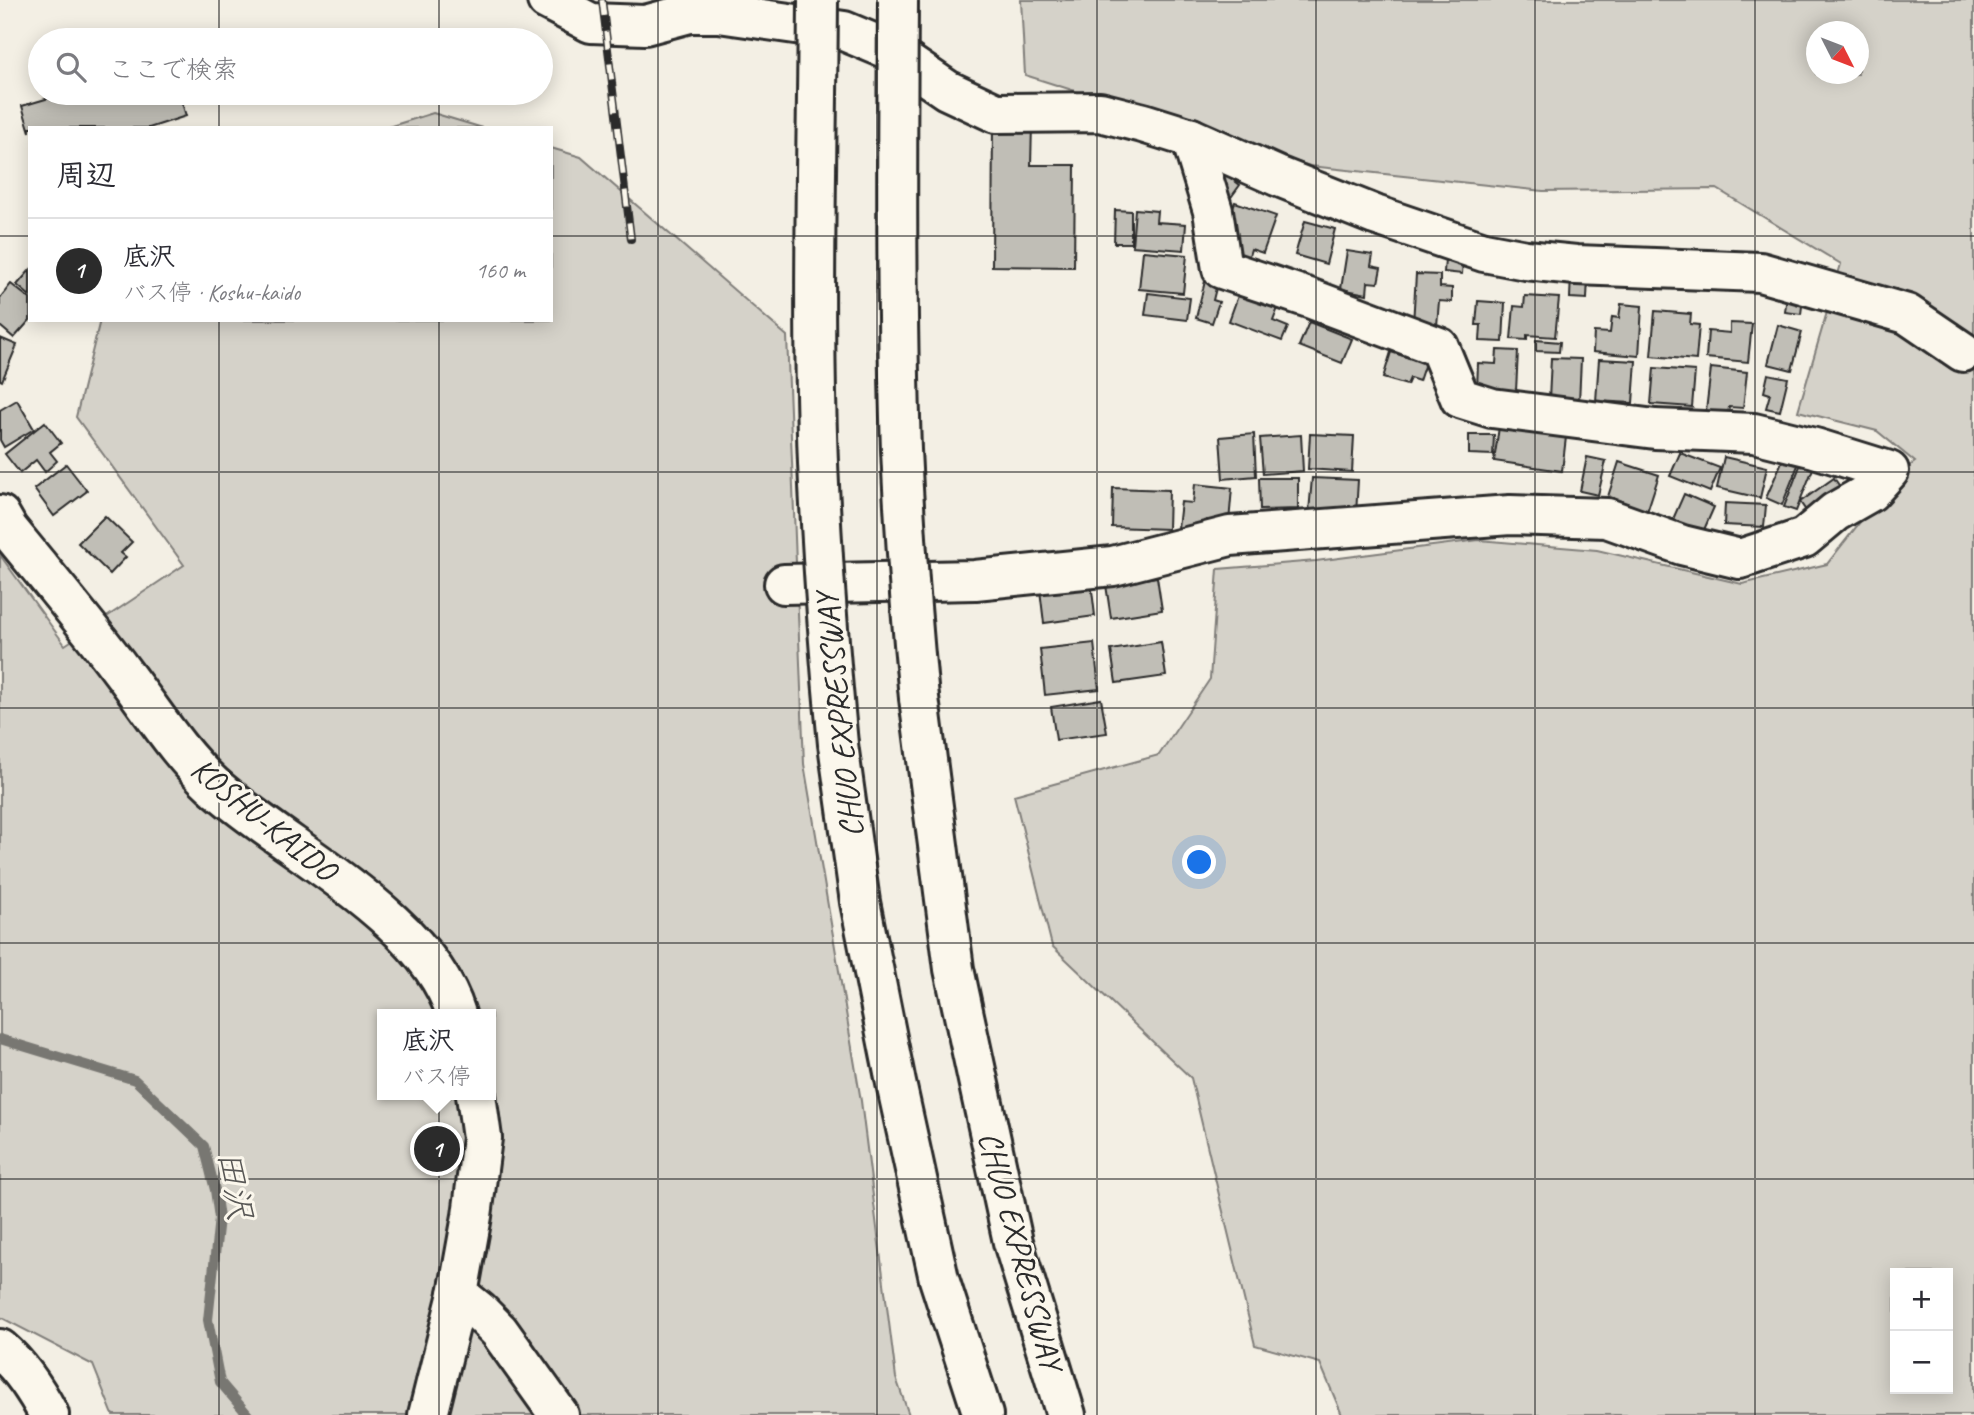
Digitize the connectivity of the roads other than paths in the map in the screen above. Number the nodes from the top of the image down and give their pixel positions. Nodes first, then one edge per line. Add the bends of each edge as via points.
1 (547, 0) edge
2 (818, 0) edge
3 (898, 0) edge
4 (1191, 138) junction
5 (1963, 352) dead end
6 (0, 515) edge
7 (784, 584) dead end
8 (454, 1009) edge
9 (477, 1100) edge
10 (454, 1308) junction
11 (0, 1349) edge
12 (49, 1415) edge
13 (428, 1415) edge
14 (559, 1415) edge
15 (983, 1415) edge
16 (1066, 1415) edge

1 - 4 main road via 592,23 645,24 690,13 719,13 844,31 887,49 947,90 996,113 1100,112
2 - 15 main road, CHUO EXPRESSWAY, bridge via 818,460 838,744 860,902 899,1097 939,1279
3 - 16 main road, CHUO EXPRESSWAY, bridge via 901,450 919,698 954,969 1013,1242
4 - 5 main road via 1363,210 1484,252 1576,265 1760,272 1907,314
4 - 7 main road via 1213,211 1222,269 1439,347 1460,398 1492,408 1655,429 1754,433 1889,471 1870,492 1835,512 1804,538 1740,559 1682,545 1607,518 1510,515 1230,536 1113,566 975,580
6 - 8 main road, KOSHU-KAIDO via 177,747 214,786 374,906 438,976
9 - 10 main road via 482,1138
10 - 13 main road
10 - 14 main road via 479,1311 499,1331
11 - 12 main road via 37,1391

